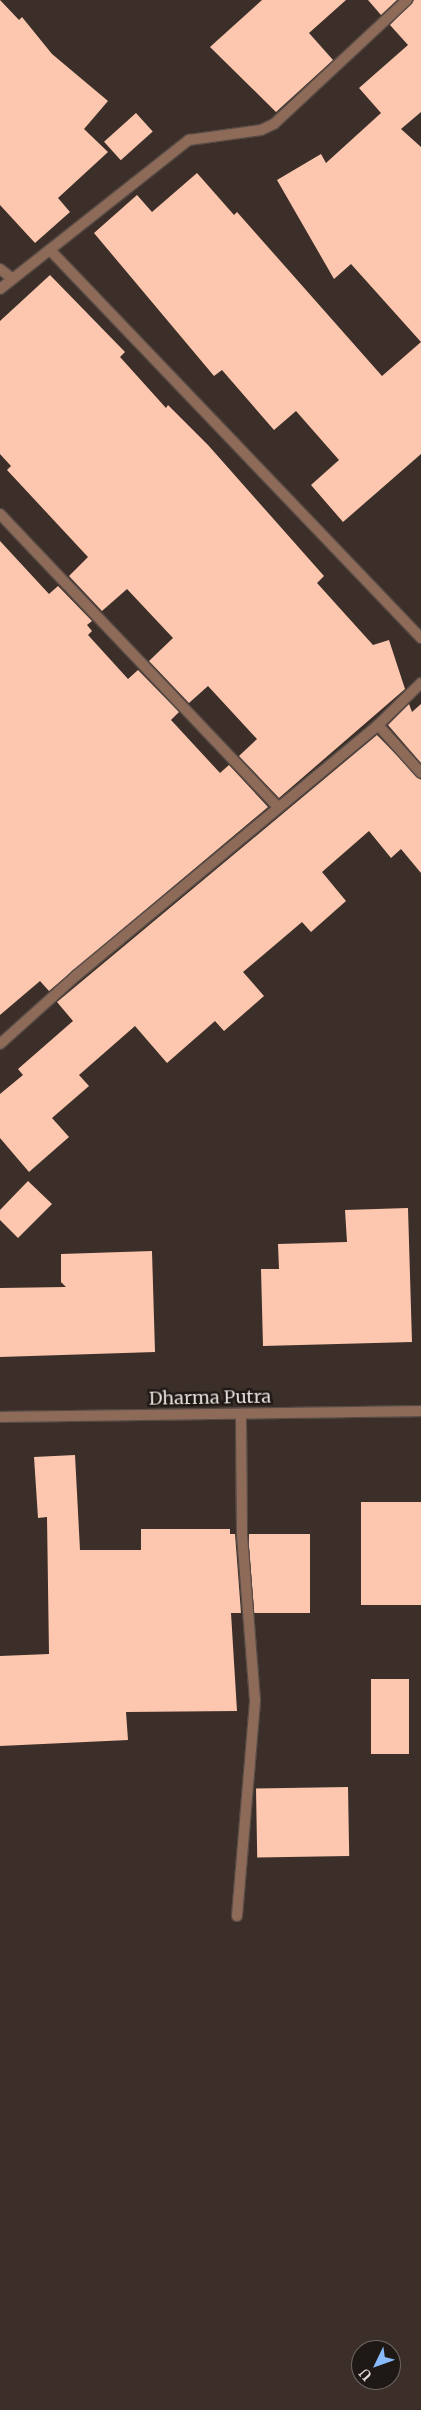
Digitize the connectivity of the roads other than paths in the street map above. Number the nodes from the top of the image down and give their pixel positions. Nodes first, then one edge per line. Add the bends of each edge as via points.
1 (407, 0) edge
2 (50, 250) junction
3 (0, 269) edge
4 (13, 279) junction
5 (0, 289) edge
6 (0, 514) edge
7 (421, 638) edge
8 (421, 683) edge
9 (378, 725) junction
10 (421, 773) edge
11 (277, 806) junction
12 (0, 1044) edge
13 (421, 1411) edge
14 (241, 1414) junction
15 (0, 1417) edge
16 (237, 1916) dead end

1 - 2 street via 274,124 261,130 189,140
2 - 4 street
2 - 7 street
3 - 4 street
4 - 5 street
6 - 11 street
8 - 9 street
9 - 10 street
9 - 11 street
11 - 12 street
13 - 14 street, Dharma Putra
14 - 15 street, Dharma Putra
14 - 16 street via 242,1533 255,1700

